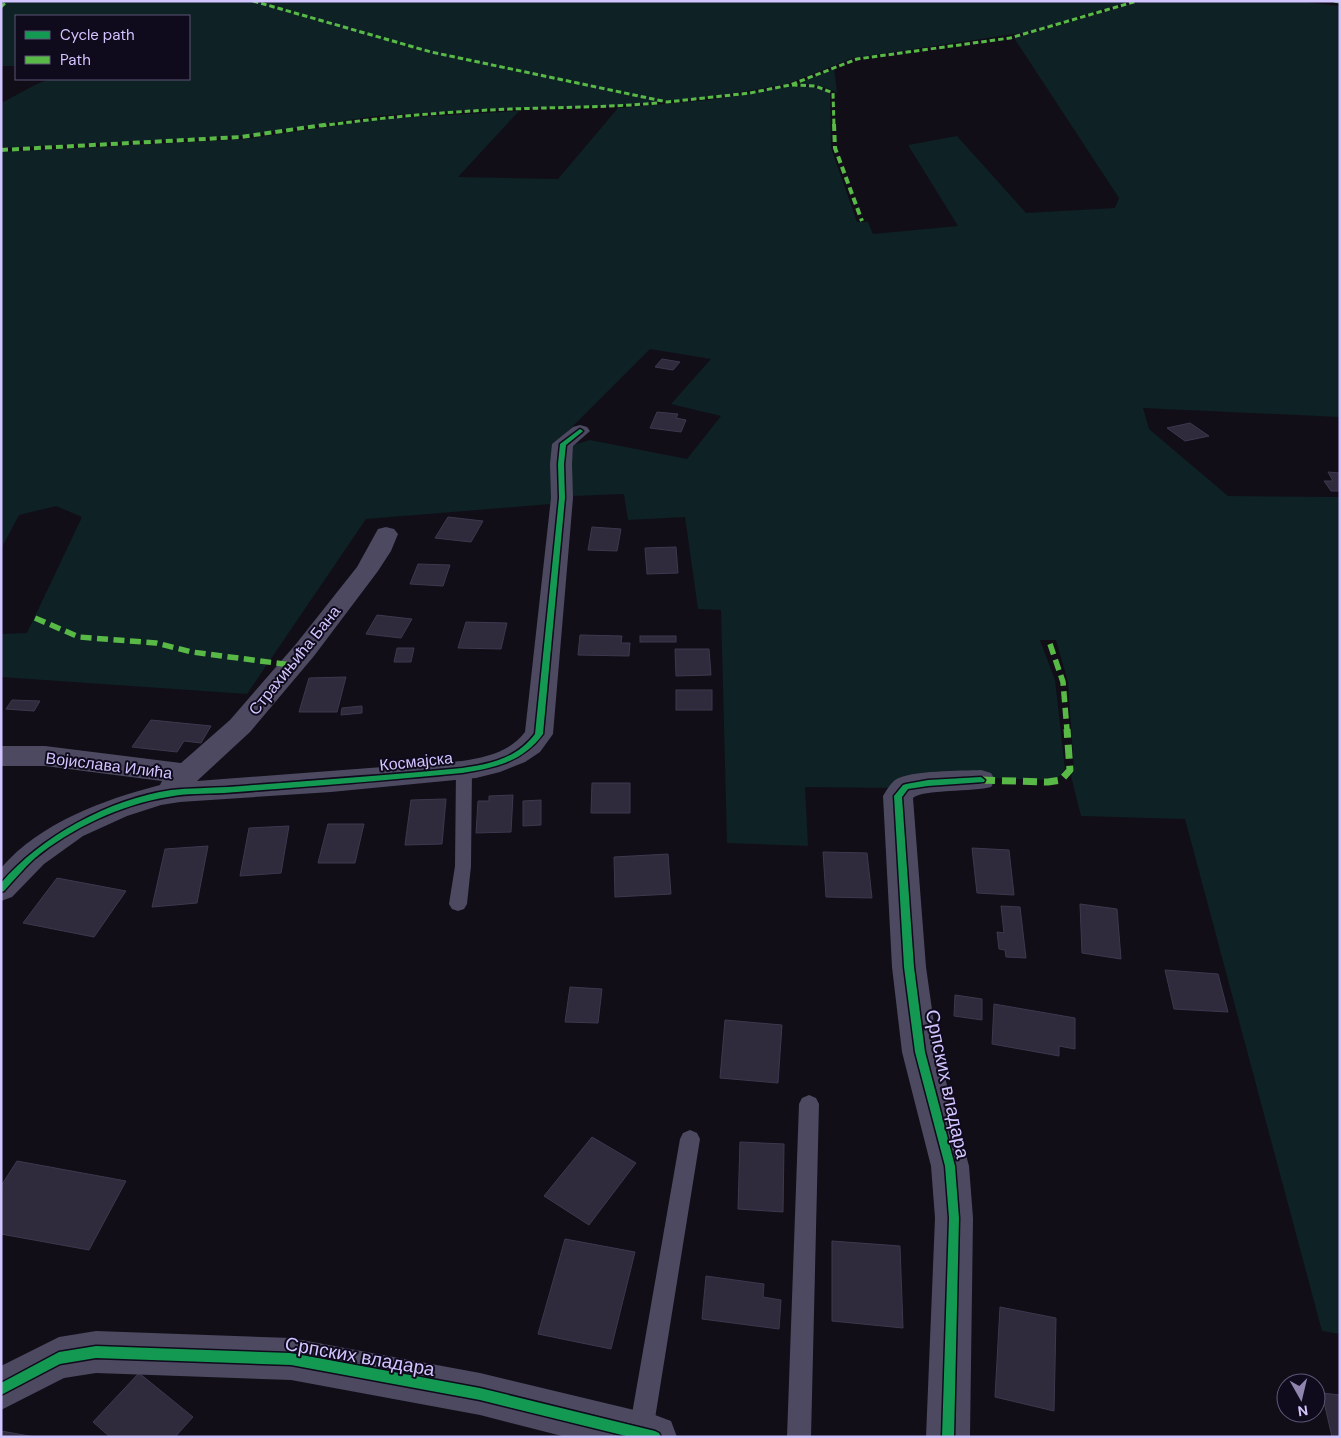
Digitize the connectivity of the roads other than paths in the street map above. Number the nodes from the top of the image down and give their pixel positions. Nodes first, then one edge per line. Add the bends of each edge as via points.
1 (580, 431) dead end
2 (386, 534) dead end
3 (1, 756) edge
4 (464, 770) junction
5 (186, 774) junction
6 (981, 780) dead end
7 (163, 794) junction
8 (1, 888) edge
9 (458, 904) dead end
10 (809, 1104) dead end
11 (690, 1139) dead end
12 (1, 1389) edge
13 (648, 1435) edge
14 (799, 1437) edge
15 (948, 1437) edge

1 - 4 street, Космајска via 563,444 560,464 562,498 539,734 527,748 509,758
2 - 5 street, Страхињића Бана via 366,571 305,650 240,726
3 - 5 street, Војислава Илића via 45,756
4 - 7 street, Космајска
4 - 9 lane via 463,866
5 - 7 street, Војислава Илића
6 - 15 street, Српских владара via 906,787 898,796 909,967 920,1052 950,1166 954,1218
7 - 8 street, Космајска via 123,806 65,833 35,854
10 - 14 lane
11 - 13 lane
12 - 13 street, Српских владара via 59,1358 96,1352 291,1359 480,1394

